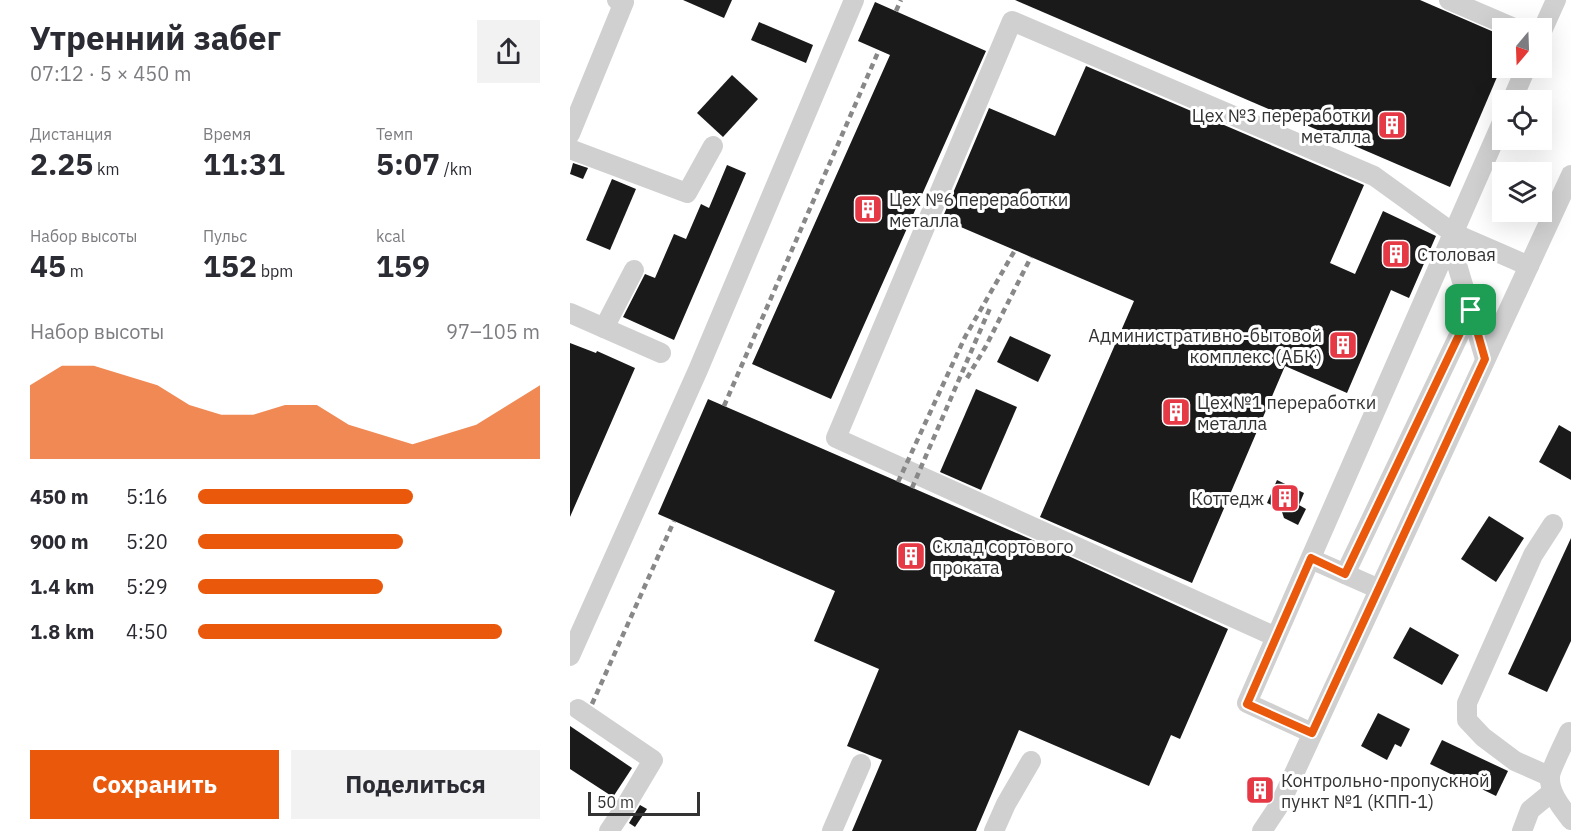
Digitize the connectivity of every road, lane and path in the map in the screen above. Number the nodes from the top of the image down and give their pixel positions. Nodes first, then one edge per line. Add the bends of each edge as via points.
1 (617, 0) edge
2 (854, 0) edge
3 (1449, 0) edge
4 (1556, 0) edge
5 (1563, 0) edge
6 (1571, 3) edge
7 (1548, 18) edge
8 (1492, 19) edge
9 (570, 134) edge
10 (1492, 145) edge
11 (713, 146) dead end
12 (570, 149) edge
13 (1571, 176) edge
14 (1452, 237) junction
15 (1529, 266) junction
16 (634, 270) dead end
17 (1471, 310) junction
18 (570, 313) edge
19 (604, 328) junction
20 (661, 353) dead end
21 (1485, 359) junction
22 (1553, 524) dead end
23 (1311, 558) junction
24 (1345, 574) junction
25 (1379, 589) junction
26 (1276, 637) junction
27 (570, 656) edge
28 (578, 710) dead end
29 (1570, 730) edge
30 (1312, 733) junction
31 (1030, 761) dead end
32 (861, 764) dead end
33 (1551, 784) junction
34 (1571, 820) edge
35 (609, 831) edge
36 (832, 831) edge
37 (993, 831) edge
38 (1262, 831) edge
39 (1522, 831) edge

1 - 9 lane via 624,2
2 - 27 lane via 698,369
3 - 8 lane
4 - 7 lane
5 - 6 lane
10 - 14 lane
11 - 12 lane via 687,194
13 - 15 lane
14 - 15 lane
14 - 17 lane
14 - 23 lane
14 - 26 lane via 1374,176 1012,21 836,438
15 - 21 lane
16 - 19 lane
17 - 21 lane
17 - 24 lane
18 - 19 lane
19 - 20 lane
21 - 25 lane
22 - 33 lane via 1533,555 1467,703 1467,720 1483,737
23 - 24 lane
23 - 26 lane
24 - 25 lane
25 - 30 lane
26 - 30 lane via 1247,704
28 - 35 lane via 653,760
29 - 33 lane
30 - 38 lane via 1280,804
31 - 37 lane
32 - 36 lane
33 - 34 lane
33 - 39 lane via 1530,810

